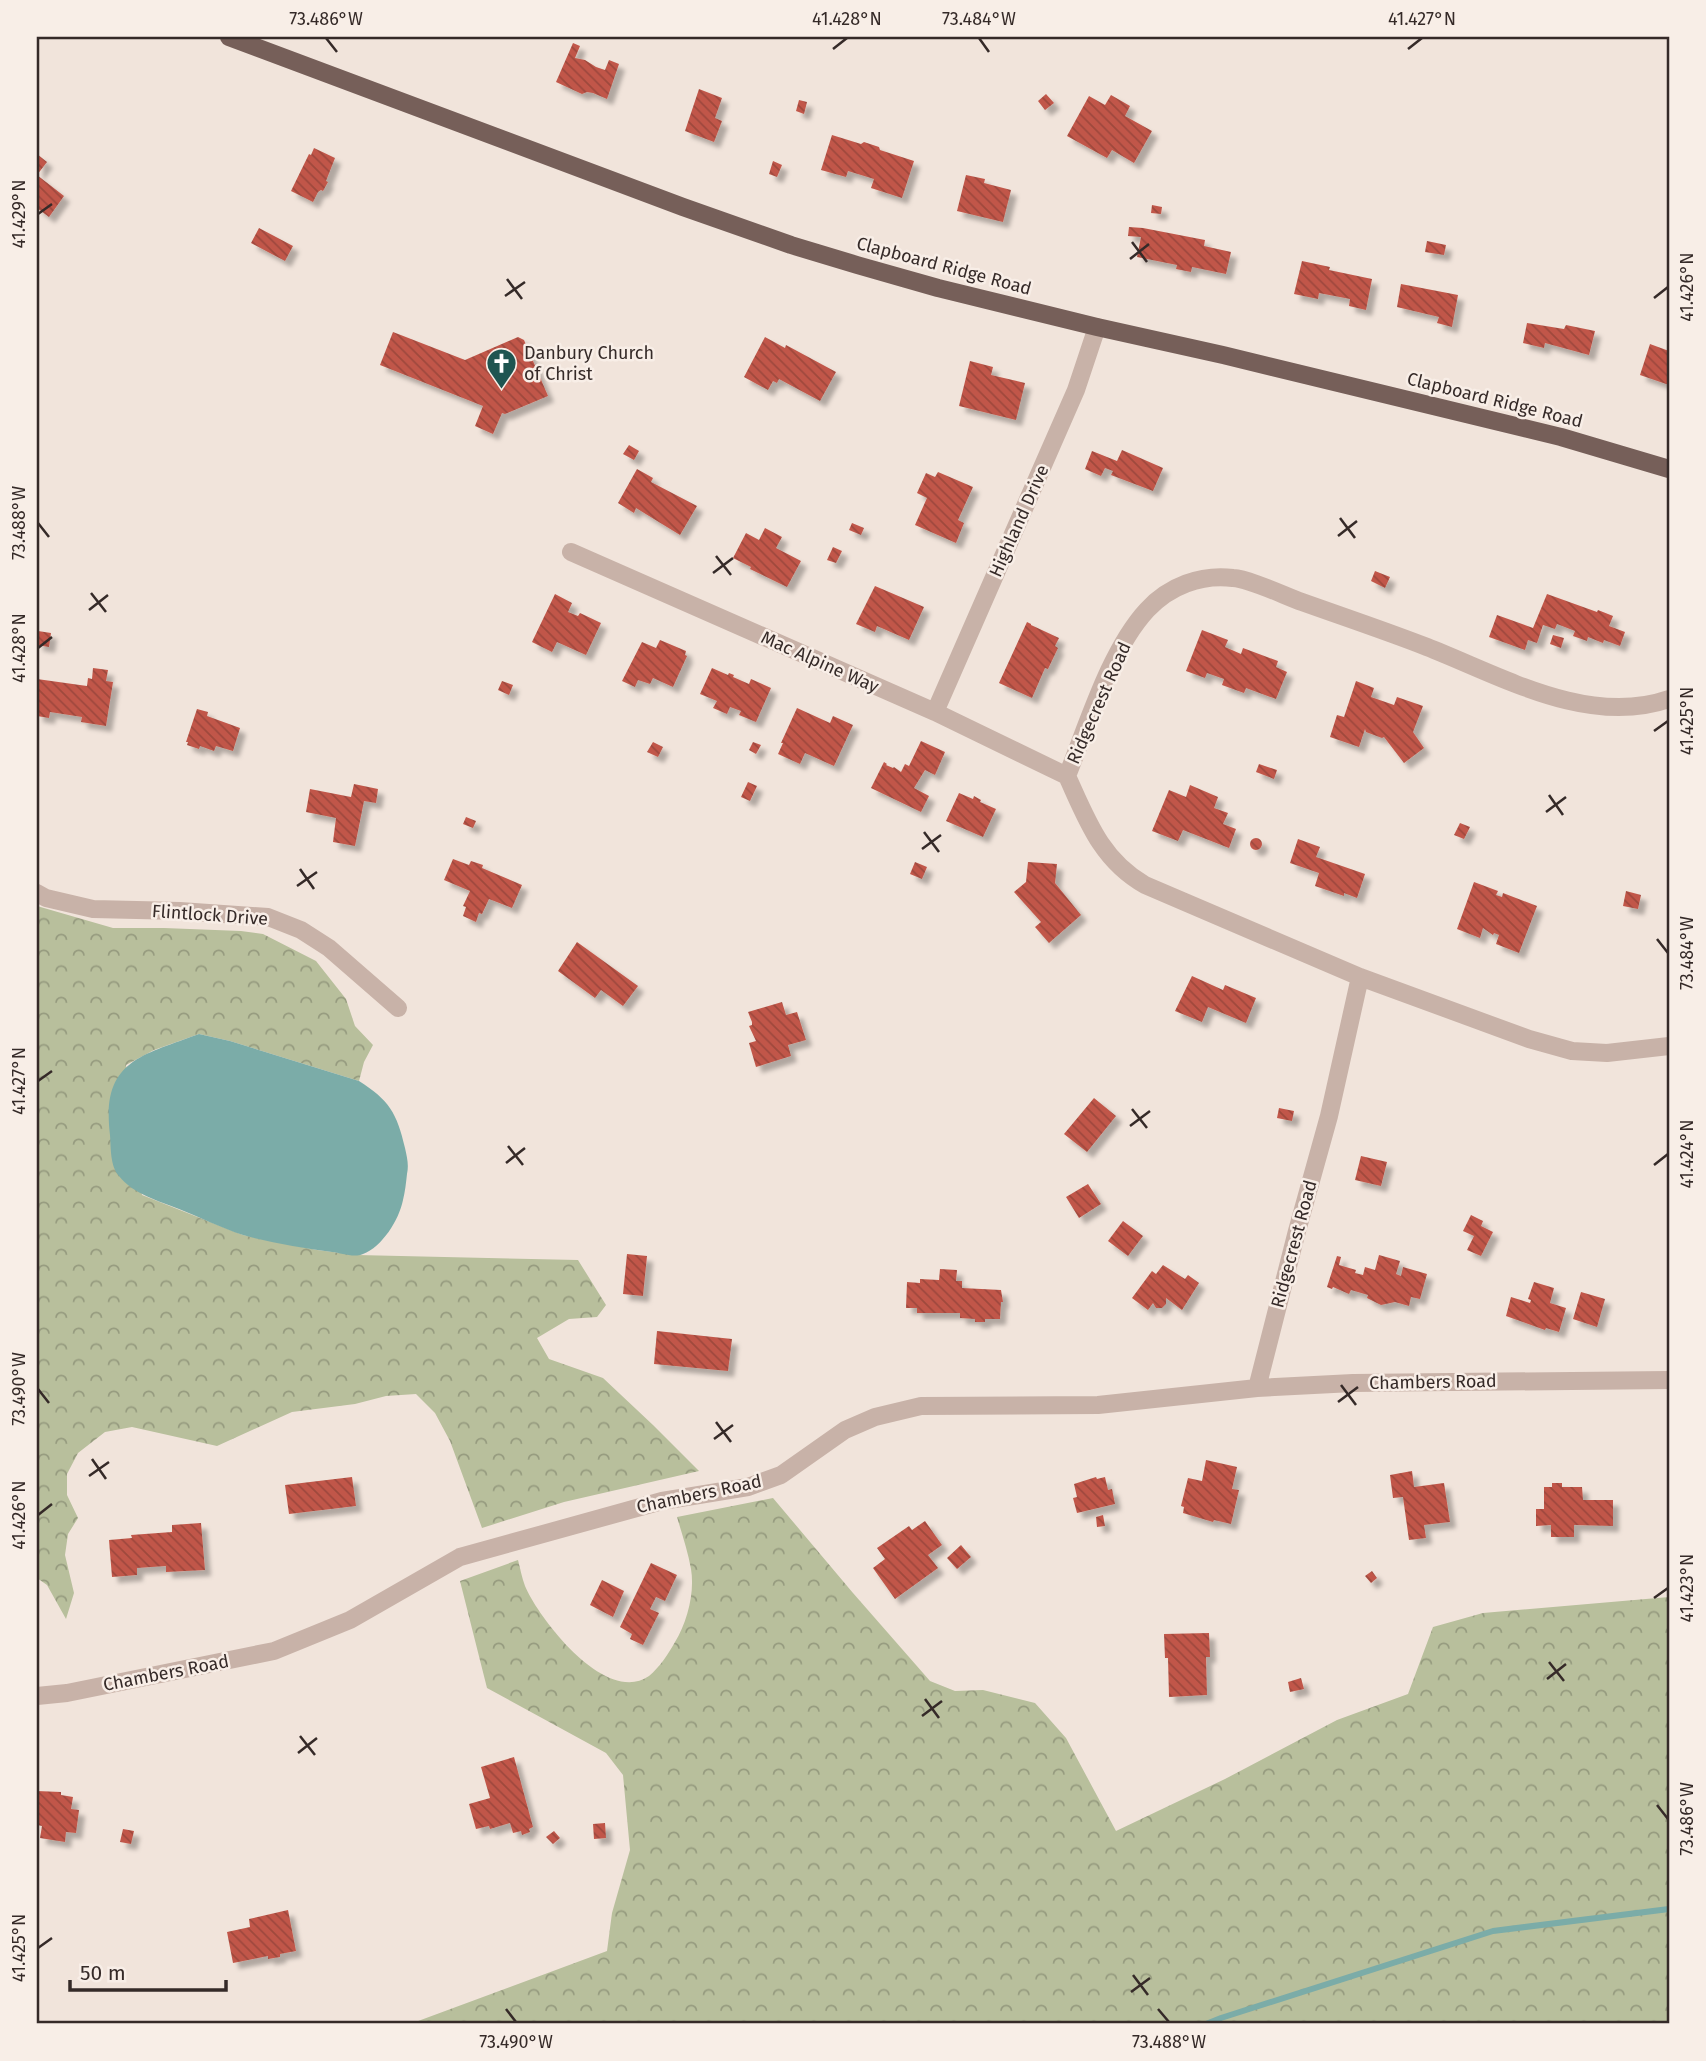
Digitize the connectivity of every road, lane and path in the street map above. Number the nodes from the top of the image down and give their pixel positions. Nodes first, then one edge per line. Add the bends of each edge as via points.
1 (229, 37) edge
2 (1097, 327) junction
3 (1669, 468) edge
4 (571, 552) dead end
5 (1669, 699) edge
6 (935, 712) junction
7 (1067, 776) junction
8 (37, 893) edge
9 (1360, 977) junction
10 (398, 1008) dead end
11 (1669, 1046) edge
12 (1669, 1380) edge
13 (1257, 1388) junction
14 (37, 1696) edge

1 - 2 main road, Clapboard Ridge Road via 791,245
2 - 3 main road, Clapboard Ridge Road via 1562,437
2 - 6 street, Highland Drive via 1076,390
4 - 6 street, Mac Alpine Way
5 - 7 street, Ridgecrest Road via 1634,705 1582,704 1235,578 1198,579 1161,597 1132,628 1111,665
6 - 7 street, Mac Alpine Way
7 - 9 street, Ridgecrest Road via 1105,852 1129,876
8 - 10 street, Flintlock Drive via 93,909 268,917 329,948
9 - 11 street, Ridgecrest Road via 1572,1051 1607,1053
9 - 13 street, Ridgecrest Road via 1329,1116
12 - 13 street, Chambers Road
13 - 14 street, Chambers Road via 1098,1405 921,1406 875,1417 845,1430 781,1475 748,1488 662,1501 460,1557 351,1620 275,1651

